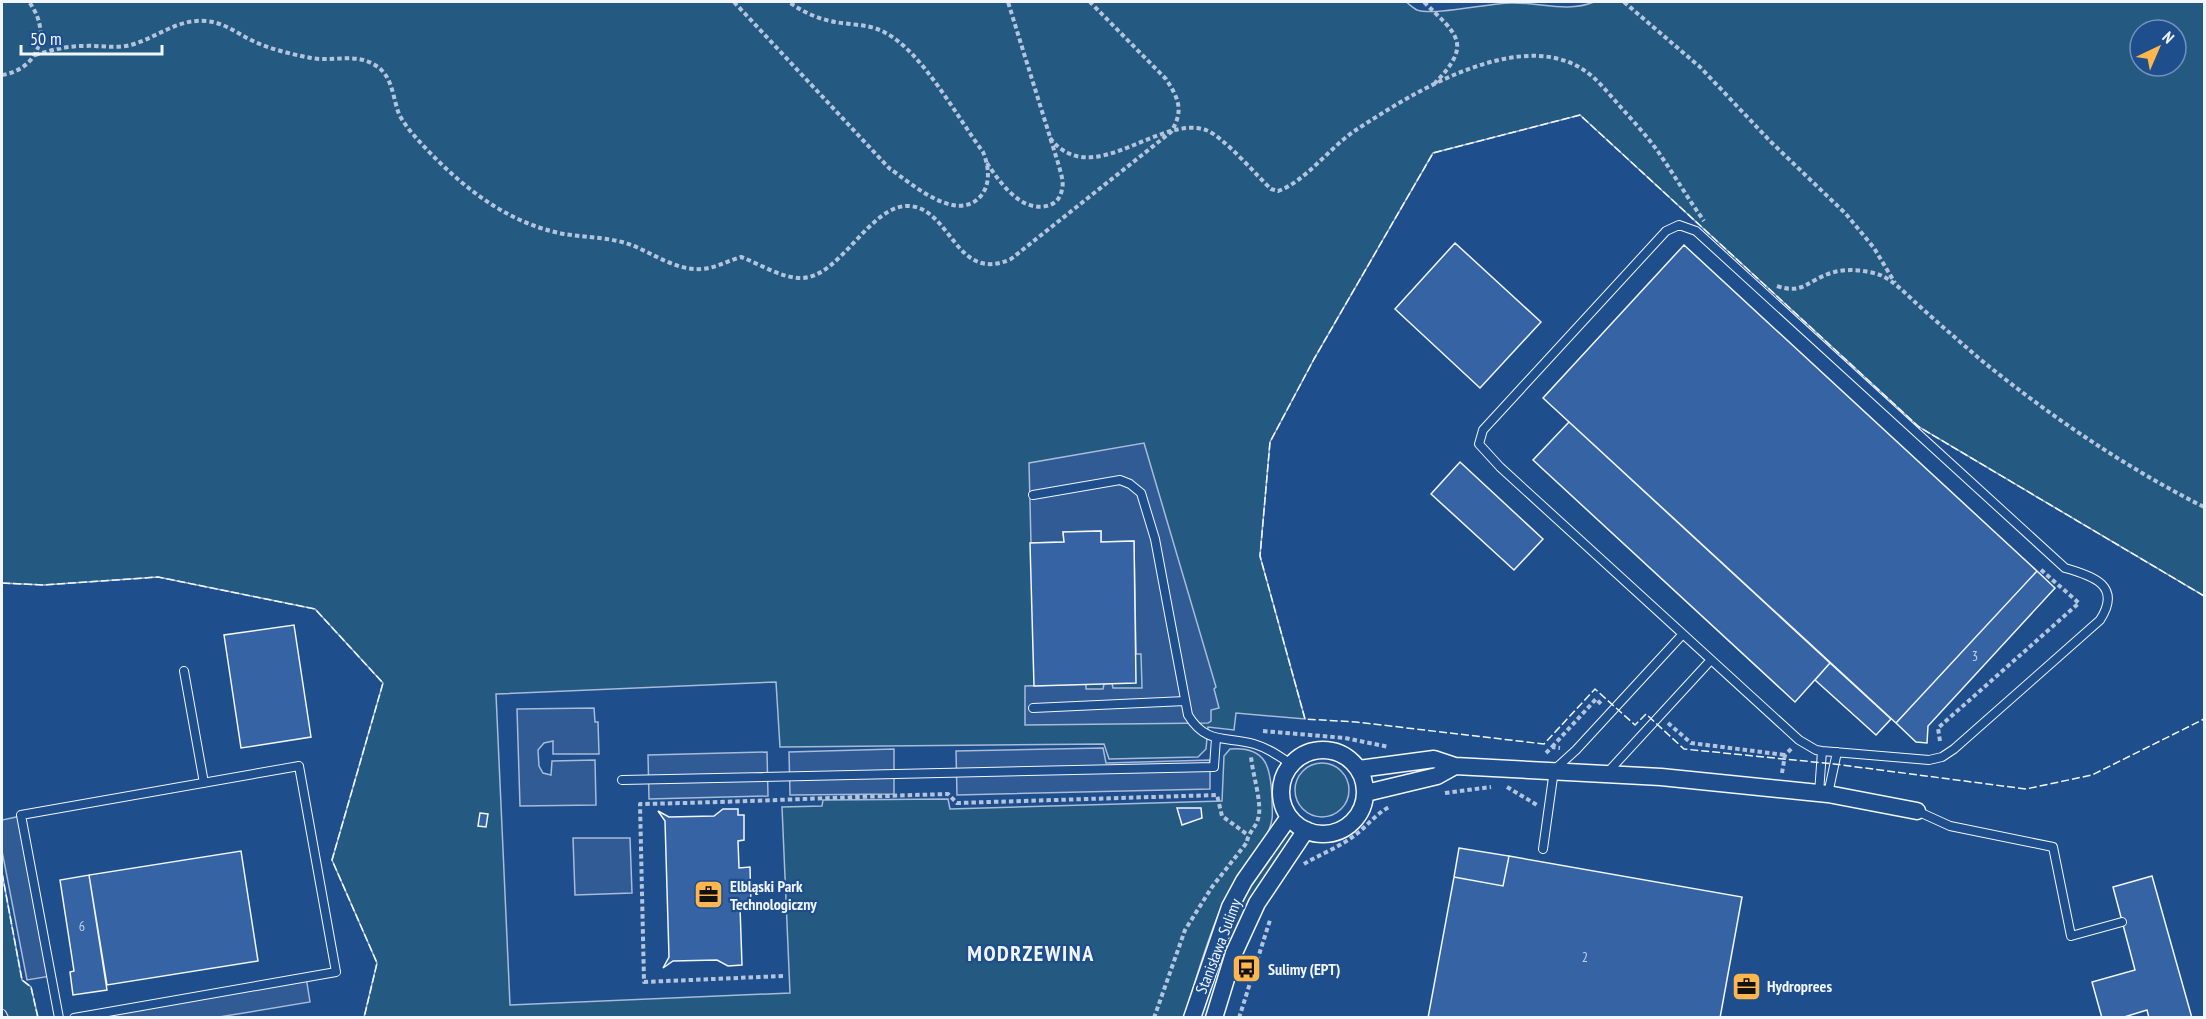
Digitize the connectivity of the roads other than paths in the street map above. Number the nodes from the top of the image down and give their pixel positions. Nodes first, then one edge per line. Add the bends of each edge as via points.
1 (1034, 495) dead end
2 (1682, 635) junction
3 (1710, 661) junction
4 (184, 671) dead end
5 (1185, 701) junction
6 (1033, 708) dead end
7 (1216, 738) junction
8 (1822, 751) junction
9 (1837, 752) junction
10 (1291, 764) junction
11 (1455, 766) junction
12 (1359, 769) junction
13 (1554, 770) junction
14 (1605, 775) junction
15 (622, 780) dead end
16 (204, 783) junction
17 (1366, 793) junction
18 (1824, 793) junction
19 (1917, 812) joint
20 (1289, 817) junction
21 (1306, 830) junction
22 (1543, 849) dead end
23 (2122, 922) dead end
24 (59, 1017) edge
25 (74, 1017) edge
26 (1192, 1017) edge
27 (1214, 1017) edge

1 - 5 lane via 1120,480 1141,493 1155,539
2 - 3 lane
2 - 9 lane via 1479,444 1483,430 1666,231 1680,225 1696,231 2065,568 2085,573 2099,581 2107,592 2109,607 2100,620 1942,757 1929,760
2 - 13 lane
3 - 8 lane via 1788,732
3 - 14 lane
4 - 16 lane
5 - 6 lane
5 - 7 lane via 1195,728
7 - 10 lane via 1253,744
7 - 15 lane via 1214,767
8 - 9 lane
8 - 18 lane
9 - 18 lane
10 - 12 street via 1303,754 1334,751
10 - 20 street via 1281,790
11 - 12 street via 1434,759
11 - 13 street
11 - 17 street via 1437,776
12 - 17 street
13 - 14 street
13 - 22 lane
14 - 18 street
16 - 24 lane via 21,815
16 - 25 lane via 299,766 336,972
17 - 21 street via 1356,819 1346,827 1333,833
18 - 19 street
19 - 23 lane via 1950,826 2053,847 2071,936
20 - 21 street
20 - 26 street, Stanisława Sulimy via 1230,907
21 - 27 street, Stanisława Sulimy via 1257,903 1234,952

